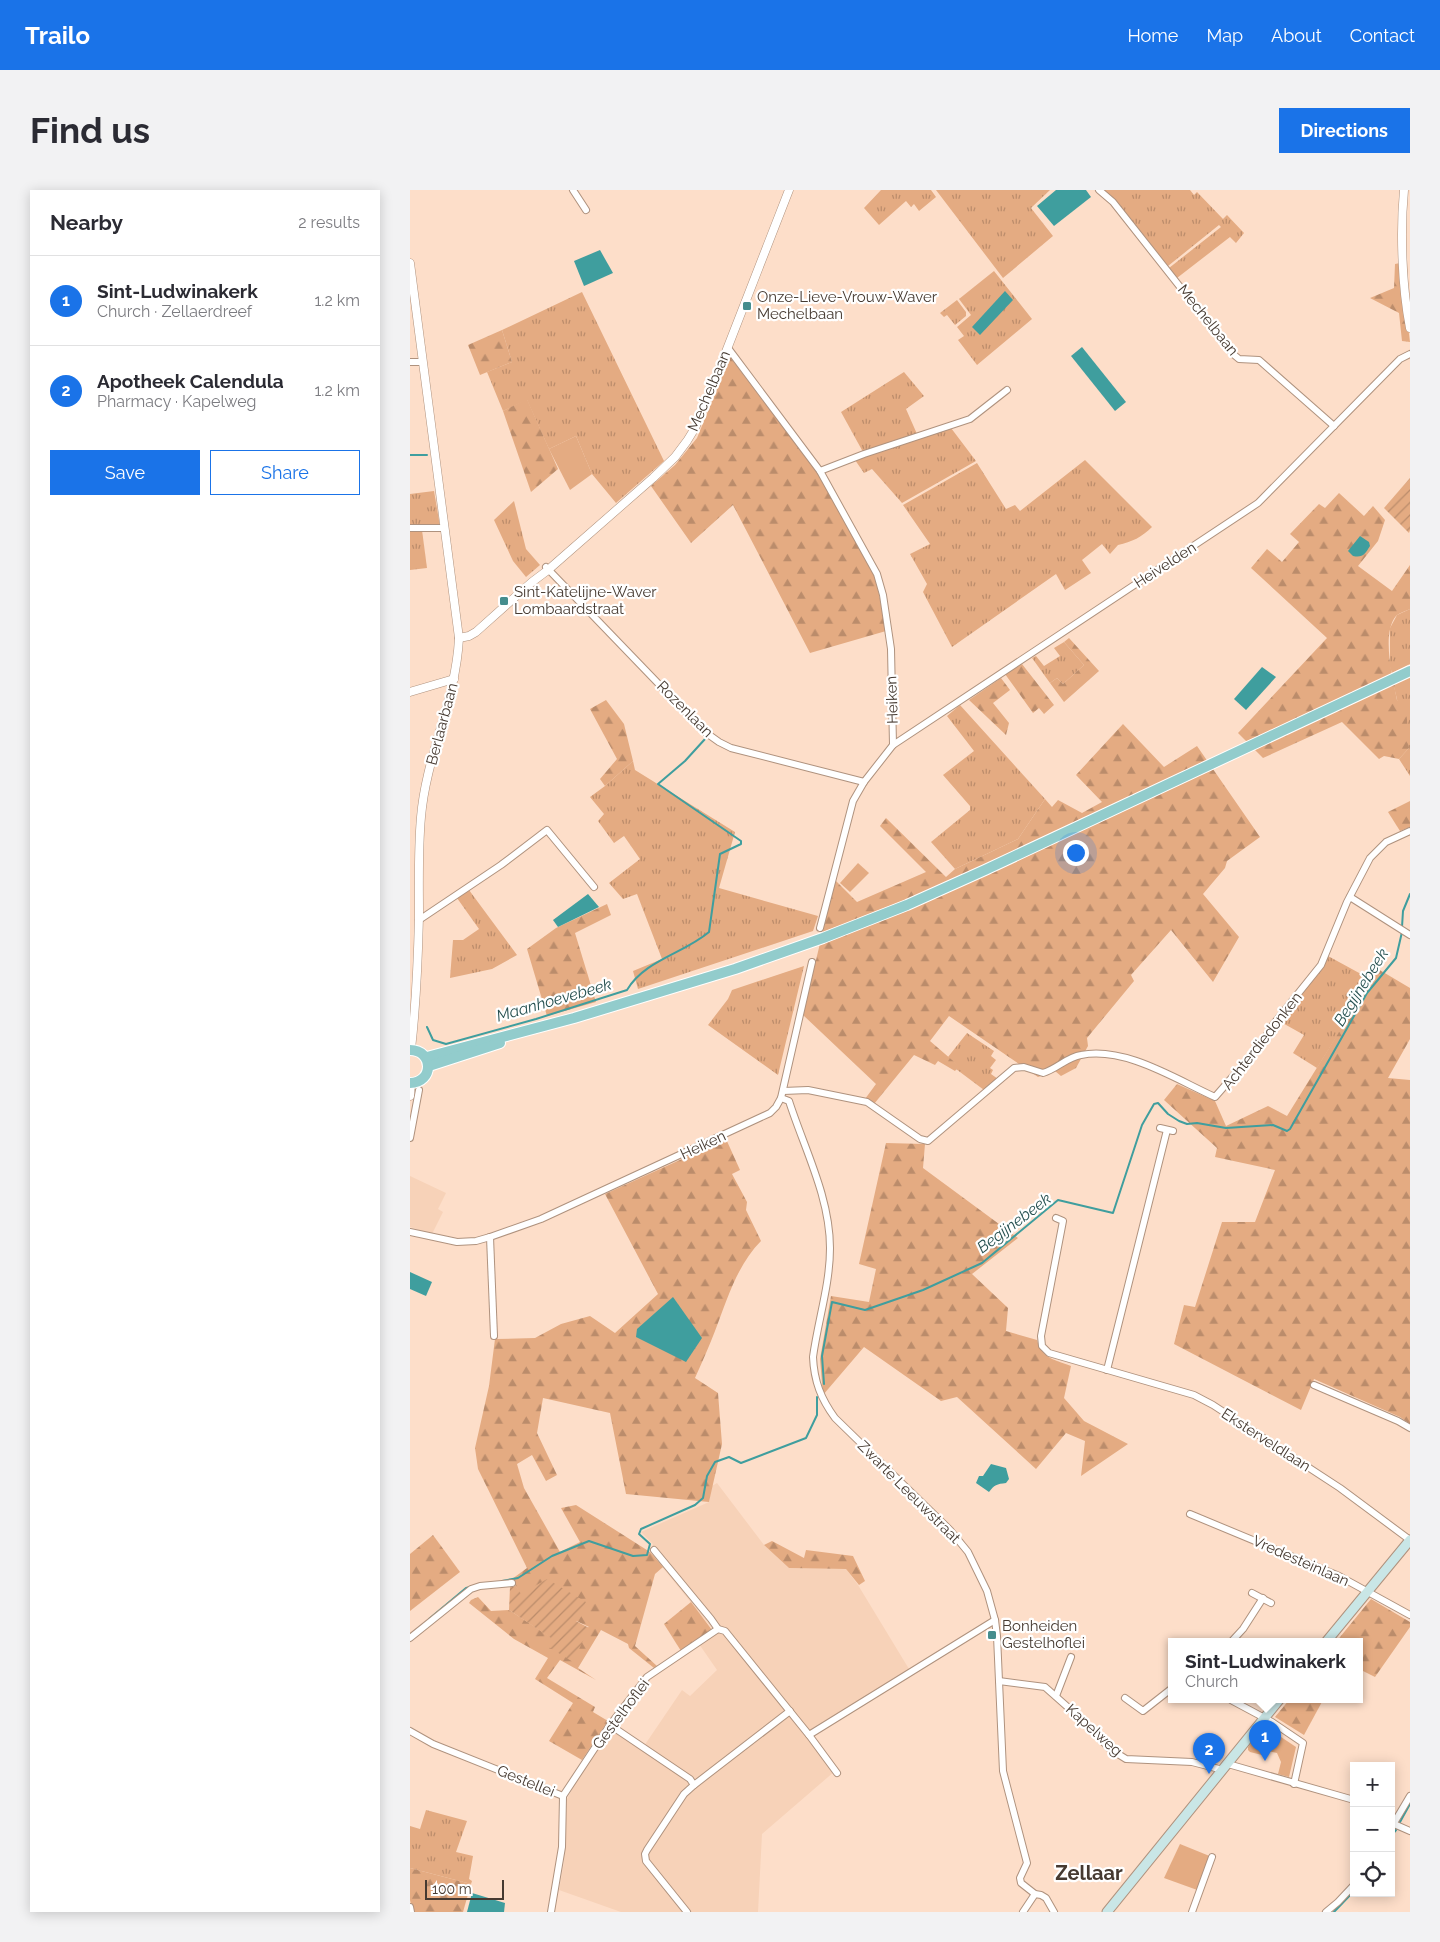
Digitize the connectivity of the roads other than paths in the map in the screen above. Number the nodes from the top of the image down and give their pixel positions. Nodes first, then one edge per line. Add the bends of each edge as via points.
1 (573, 190) edge
2 (789, 190) edge
3 (1098, 190) edge
4 (1404, 190) edge
5 (586, 210) dead end
6 (410, 263) edge
7 (412, 303) edge
8 (1410, 328) edge
9 (728, 348) junction
10 (1410, 354) edge
11 (410, 362) edge
12 (423, 362) junction
13 (1007, 390) dead end
14 (1334, 426) junction
15 (820, 471) junction
16 (410, 528) edge
17 (446, 528) junction
18 (547, 569) junction
19 (459, 638) junction
20 (1410, 671) edge
21 (454, 679) junction
22 (410, 692) edge
23 (893, 745) junction
24 (864, 782) junction
25 (1410, 831) edge
26 (594, 887) dead end
27 (1350, 897) junction
28 (419, 920) junction
29 (820, 928) dead end
30 (1410, 935) edge
31 (812, 962) dead end
32 (412, 1015) edge
33 (411, 1050) edge
34 (428, 1062) junction
35 (414, 1086) edge
36 (782, 1094) junction
37 (410, 1096) edge
38 (1167, 1130) dead end
39 (410, 1138) edge
40 (1056, 1218) dead end
41 (410, 1232) edge
42 (490, 1237) junction
43 (494, 1336) dead end
44 (1108, 1370) junction
45 (1314, 1384) dead end
46 (1410, 1428) edge
47 (1190, 1514) dead end
48 (1410, 1540) edge
49 (654, 1550) dead end
50 (512, 1583) dead end
51 (1368, 1592) junction
52 (1252, 1593) dead end
53 (1262, 1598) junction
54 (1271, 1603) dead end
55 (1410, 1615) edge
56 (995, 1620) junction
57 (718, 1629) junction
58 (410, 1638) edge
59 (1234, 1638) edge
60 (1329, 1638) edge
61 (1071, 1657) dead end
62 (999, 1681) junction
63 (1168, 1691) edge
64 (1056, 1696) junction
65 (1125, 1698) dead end
66 (1237, 1703) edge
67 (1278, 1703) edge
68 (790, 1711) junction
69 (1268, 1720) junction
70 (610, 1725) junction
71 (410, 1731) edge
72 (809, 1735) junction
73 (1225, 1767) junction
74 (837, 1773) dead end
75 (1294, 1784) junction
76 (694, 1785) junction
77 (563, 1796) junction
78 (1410, 1796) edge
79 (1350, 1799) edge
80 (1395, 1818) edge
81 (1395, 1824) edge
82 (1410, 1831) edge
83 (1212, 1856) dead end
84 (1350, 1889) edge
85 (1035, 1894) junction
86 (410, 1907) edge
87 (411, 1912) edge
88 (551, 1912) edge
89 (687, 1912) edge
90 (1023, 1912) edge
91 (1054, 1912) edge
92 (1107, 1912) edge
93 (1192, 1912) edge
94 (1326, 1912) edge

1 - 5 street
2 - 9 street, Mechelbaan
3 - 14 street, Mechelbaan via 1113,202 1233,354 1239,359 1259,360
4 - 8 street via 1404,273
6 - 7 street, Berlaarbaan
7 - 12 street, Berlaarbaan
9 - 15 street, Heiken
9 - 18 street, Mechelbaan via 695,428 675,457
10 - 14 street, Heivelden via 1400,359
11 - 12 street
12 - 17 street, Berlaarbaan
13 - 15 street via 970,418
14 - 23 street, Heivelden via 1258,503
15 - 23 street, Heiken via 874,567 883,594 891,649
16 - 17 street
17 - 19 street, Berlaarbaan
18 - 19 street, Mechelbaan via 476,632
18 - 24 street, Rozenlaan via 705,732 719,742 731,748
19 - 21 street, Berlaarbaan
20 - 34 main road via 907,905 735,969 478,1043
21 - 22 street
21 - 28 street, Berlaarbaan via 422,809
23 - 24 street, Heiken
24 - 29 street, Heiken via 848,817
25 - 27 street, Achterdiedonken via 1379,848 1365,866
26 - 28 street via 547,830
27 - 30 street
27 - 36 street, Achterdiedonken via 1321,965 1262,1043 1215,1097 1137,1061 1081,1055 1043,1073 1024,1067 1014,1068 928,1140 920,1139 867,1102 808,1090
28 - 32 street, Berlaarbaan
31 - 36 street, Heiken
32 - 33 street, Berlaarbaan
33 - 34 main road via 420,1051
34 - 35 main road via 428,1072
35 - 37 street
35 - 39 street
36 - 42 street, Heiken via 776,1107 764,1117 541,1219
36 - 56 street, Zwarte Leeuwstraat via 789,1101 820,1190 829,1232 828,1277 813,1357 818,1389 835,1418 950,1530 968,1552 987,1591
38 - 44 street
40 - 44 street, Eksterveldlaan via 1063,1221 1041,1336 1042,1346 1049,1353
41 - 42 street, Heiken via 457,1242
42 - 43 street
44 - 48 street, Eksterveldlaan via 1194,1395 1213,1405 1340,1488
45 - 46 street
47 - 51 street, Vredesteinlaan via 1339,1576
48 - 51 main road
49 - 57 street
50 - 58 street via 471,1589
51 - 55 street, Vredesteinlaan
51 - 60 main road
52 - 53 street
53 - 54 street
53 - 59 street
56 - 62 street, Zwarte Leeuwstraat
56 - 72 street
57 - 68 street via 725,1631
57 - 70 street, Gestelhoflei via 653,1672
61 - 64 street, Kapelweg
62 - 64 street, Kapelweg via 1041,1686
62 - 85 street, Zwarte Leeuwstraat via 1002,1771 1027,1863 1020,1878 1021,1883
63 - 65 street via 1143,1711
64 - 73 street, Kapelweg via 1110,1749 1126,1759
66 - 69 street
67 - 69 main road
68 - 72 street
68 - 76 street
69 - 73 main road
69 - 75 street via 1303,1743
70 - 76 street via 690,1779
70 - 77 street, Gestelhoflei
71 - 77 street, Gestellei via 433,1744
72 - 74 street
73 - 75 street, Kapelweg
73 - 92 main road
75 - 79 street, Kapelweg
76 - 89 street via 684,1794 645,1857
77 - 88 street, Gestellei via 562,1847
78 - 80 street
81 - 82 street
83 - 93 street
84 - 94 street
85 - 90 street
85 - 91 street, Zwarte Leeuwstraat via 1046,1898
86 - 87 street

